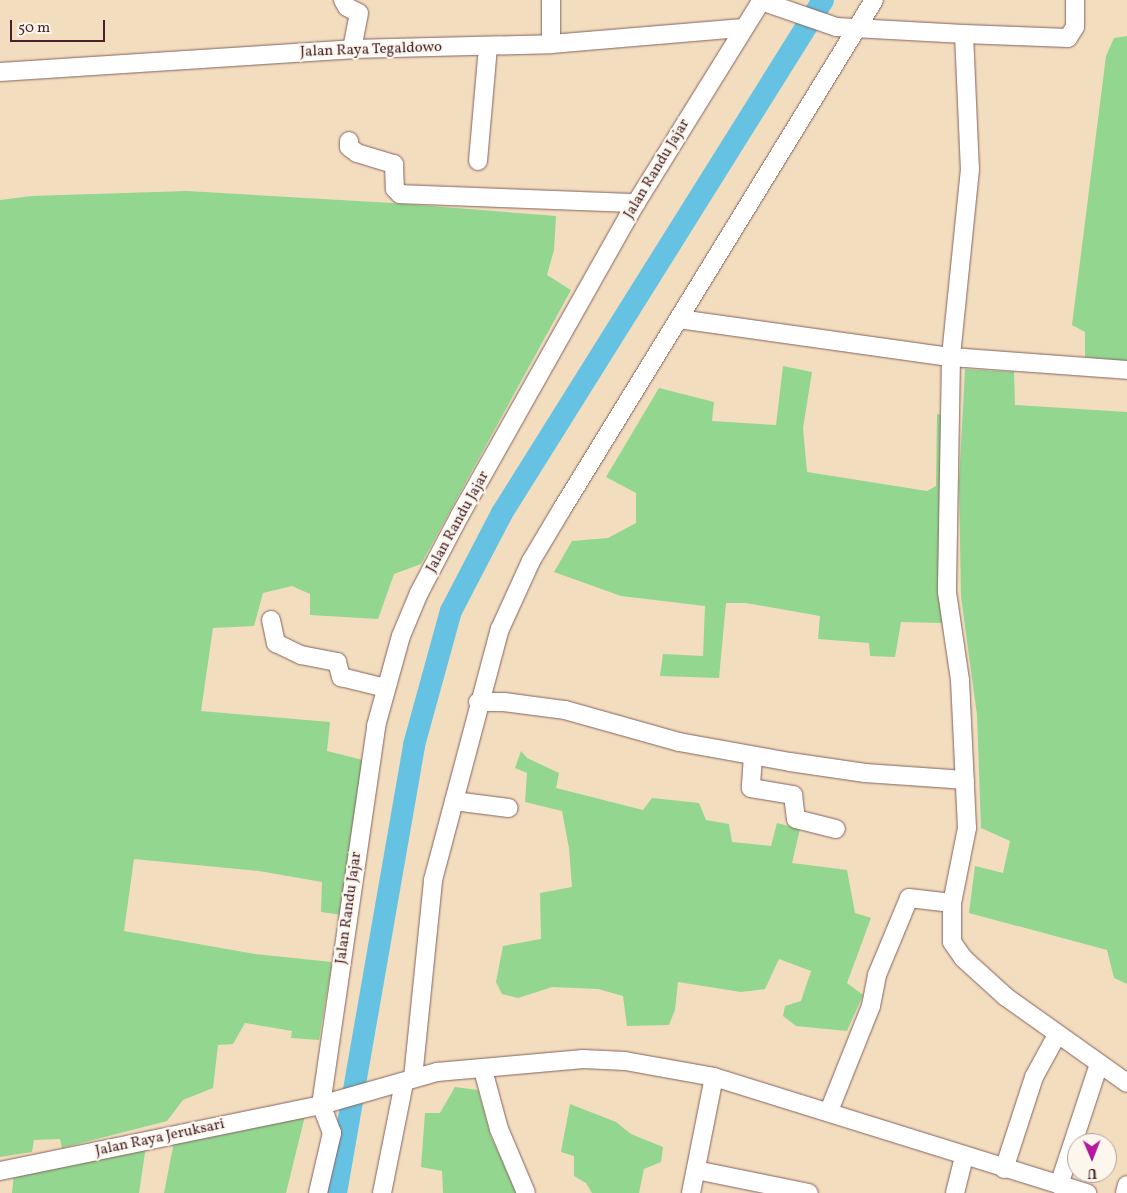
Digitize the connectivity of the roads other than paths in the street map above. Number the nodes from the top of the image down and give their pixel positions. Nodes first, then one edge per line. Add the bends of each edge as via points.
1 (343, 0) edge
2 (551, 0) edge
3 (874, 0) edge
4 (1075, 0) edge
5 (762, 1) edge
6 (743, 28) junction
7 (855, 29) junction
8 (964, 34) junction
9 (551, 44) junction
10 (488, 46) junction
11 (352, 49) junction
12 (0, 72) edge
13 (349, 140) dead end
14 (478, 161) dead end
15 (636, 203) junction
16 (679, 319) junction
17 (951, 357) junction
18 (1127, 370) edge
19 (271, 620) dead end
20 (379, 686) junction
21 (478, 702) junction
22 (753, 756) junction
23 (965, 780) junction
24 (454, 801) junction
25 (508, 808) dead end
26 (836, 830) dead end
27 (952, 903) junction
28 (1057, 1034) junction
29 (1099, 1064) junction
30 (483, 1070) junction
31 (714, 1076) junction
32 (404, 1082) junction
33 (1127, 1082) edge
34 (324, 1103) junction
35 (829, 1111) junction
36 (964, 1156) junction
37 (1004, 1169) junction
38 (696, 1170) junction
39 (0, 1171) edge
40 (1127, 1185) edge
41 (1053, 1187) edge
42 (318, 1193) edge
43 (382, 1193) edge
44 (526, 1193) edge
45 (692, 1193) edge
46 (808, 1193) edge
47 (955, 1193) edge
48 (1086, 1193) edge
49 (1125, 1193) edge

1 - 11 street via 347,7 359,13
2 - 9 street
3 - 7 street
4 - 8 street via 1075,27 1068,38 1013,33
5 - 6 street, Jalan Randu Jajar
5 - 7 street via 836,27
6 - 9 street, Jalan Raya Tegaldowo
6 - 15 street, Jalan Randu Jajar
7 - 8 street
7 - 16 street
8 - 17 street via 970,169
9 - 10 street, Jalan Raya Tegaldowo
10 - 11 street, Jalan Raya Tegaldowo
10 - 14 street
11 - 12 street, Jalan Raya Tegaldowo
13 - 15 street via 352,151 394,164 395,189 400,194
15 - 20 street, Jalan Randu Jajar via 419,593
16 - 17 street
16 - 21 street via 531,561 500,629
17 - 18 street
17 - 23 street via 947,592 960,674
19 - 20 street via 276,643 301,655 337,662 341,677
20 - 34 street, Jalan Randu Jajar
21 - 22 street via 511,702 565,710 679,742
21 - 24 street
22 - 23 street via 865,773
22 - 26 street via 751,788 793,795 796,819
23 - 27 street via 967,828
24 - 25 street
24 - 32 street via 433,880
27 - 28 street via 952,942 963,958 1006,996
27 - 35 street via 909,898 877,975 870,1006
28 - 29 street
28 - 37 street via 1034,1077
29 - 33 street
29 - 41 street
30 - 31 street, Jalan Raya Jeruksari via 582,1060 626,1062
30 - 32 street, Jalan Raya Jeruksari via 437,1072
30 - 44 street via 499,1129
31 - 35 street, Jalan Raya Jeruksari
31 - 38 street
32 - 34 street, Jalan Raya Jeruksari
32 - 43 street
34 - 39 street, Jalan Raya Jeruksari
34 - 42 street via 332,1134
35 - 36 street, Jalan Raya Jeruksari
36 - 37 street, Jalan Raya Jeruksari
36 - 47 street
37 - 41 street, Jalan Raya Jeruksari
38 - 45 street
38 - 46 street
40 - 49 street
41 - 48 street, Jalan Raya Jeruksari

